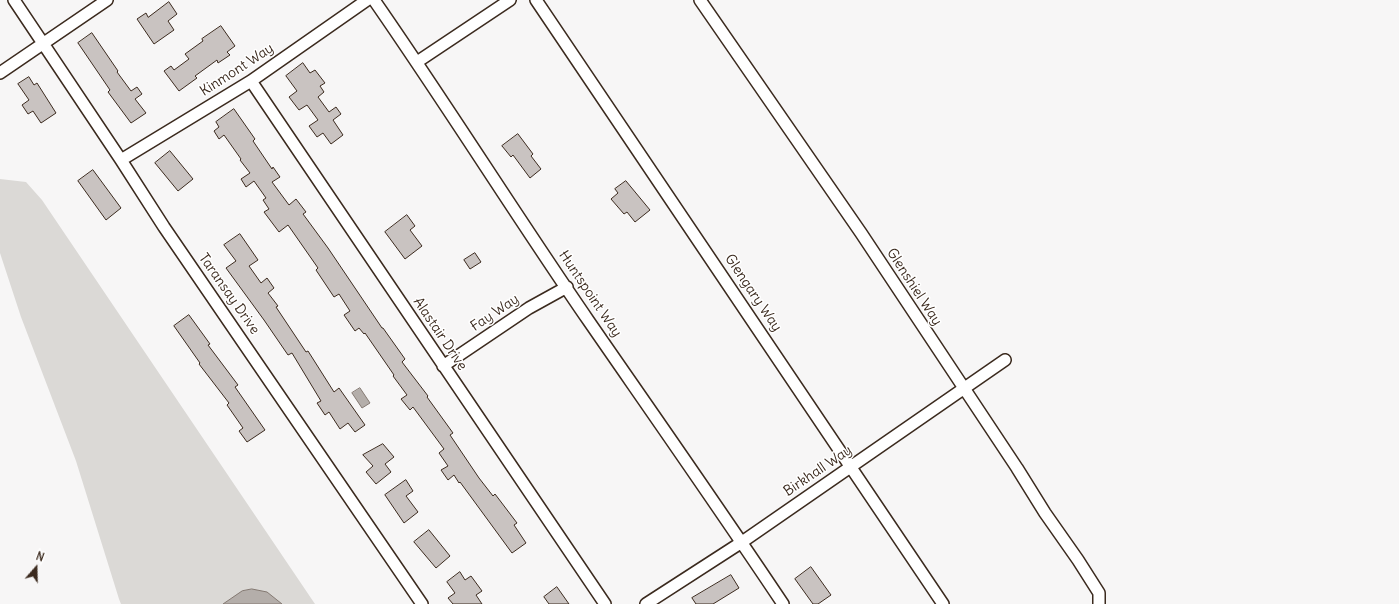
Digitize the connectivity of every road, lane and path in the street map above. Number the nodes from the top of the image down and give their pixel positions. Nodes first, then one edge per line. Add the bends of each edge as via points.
1 (14, 0) edge
2 (107, 0) edge
3 (367, 0) edge
4 (374, 0) edge
5 (510, 0) edge
6 (536, 0) edge
7 (700, 0) edge
8 (42, 43) junction
9 (417, 62) junction
10 (0, 73) edge
11 (250, 81) junction
12 (121, 160) junction
13 (566, 287) junction
14 (1005, 360) dead end
15 (443, 366) junction
16 (964, 390) junction
17 (851, 467) junction
18 (742, 542) junction
19 (1099, 599) edge
20 (422, 604) edge
21 (605, 604) edge
22 (646, 604) edge
23 (783, 604) edge
24 (943, 604) edge

1 - 8 street, Taransay Drive
2 - 8 street
3 - 11 street, Kinmont Way
4 - 9 street, Huntspoint Way
5 - 9 street
6 - 17 street, Glengary Way
7 - 16 street, Glenshiel Way via 861,233
8 - 10 street
8 - 12 street, Taransay Drive
9 - 13 street, Huntspoint Way
11 - 12 street, Kinmont Way
11 - 15 street, Alastair Drive
12 - 20 street, Taransay Drive via 164,227
13 - 15 street, Fay Way via 529,308
13 - 18 street, Huntspoint Way
14 - 16 street, Birkhall Way
15 - 21 street, Alastair Drive
16 - 17 street, Birkhall Way
16 - 19 street, Glenshiel Way
17 - 18 street, Birkhall Way
17 - 24 street, Glengary Way
18 - 22 street, Birkhall Way
18 - 23 street, Huntspoint Way

